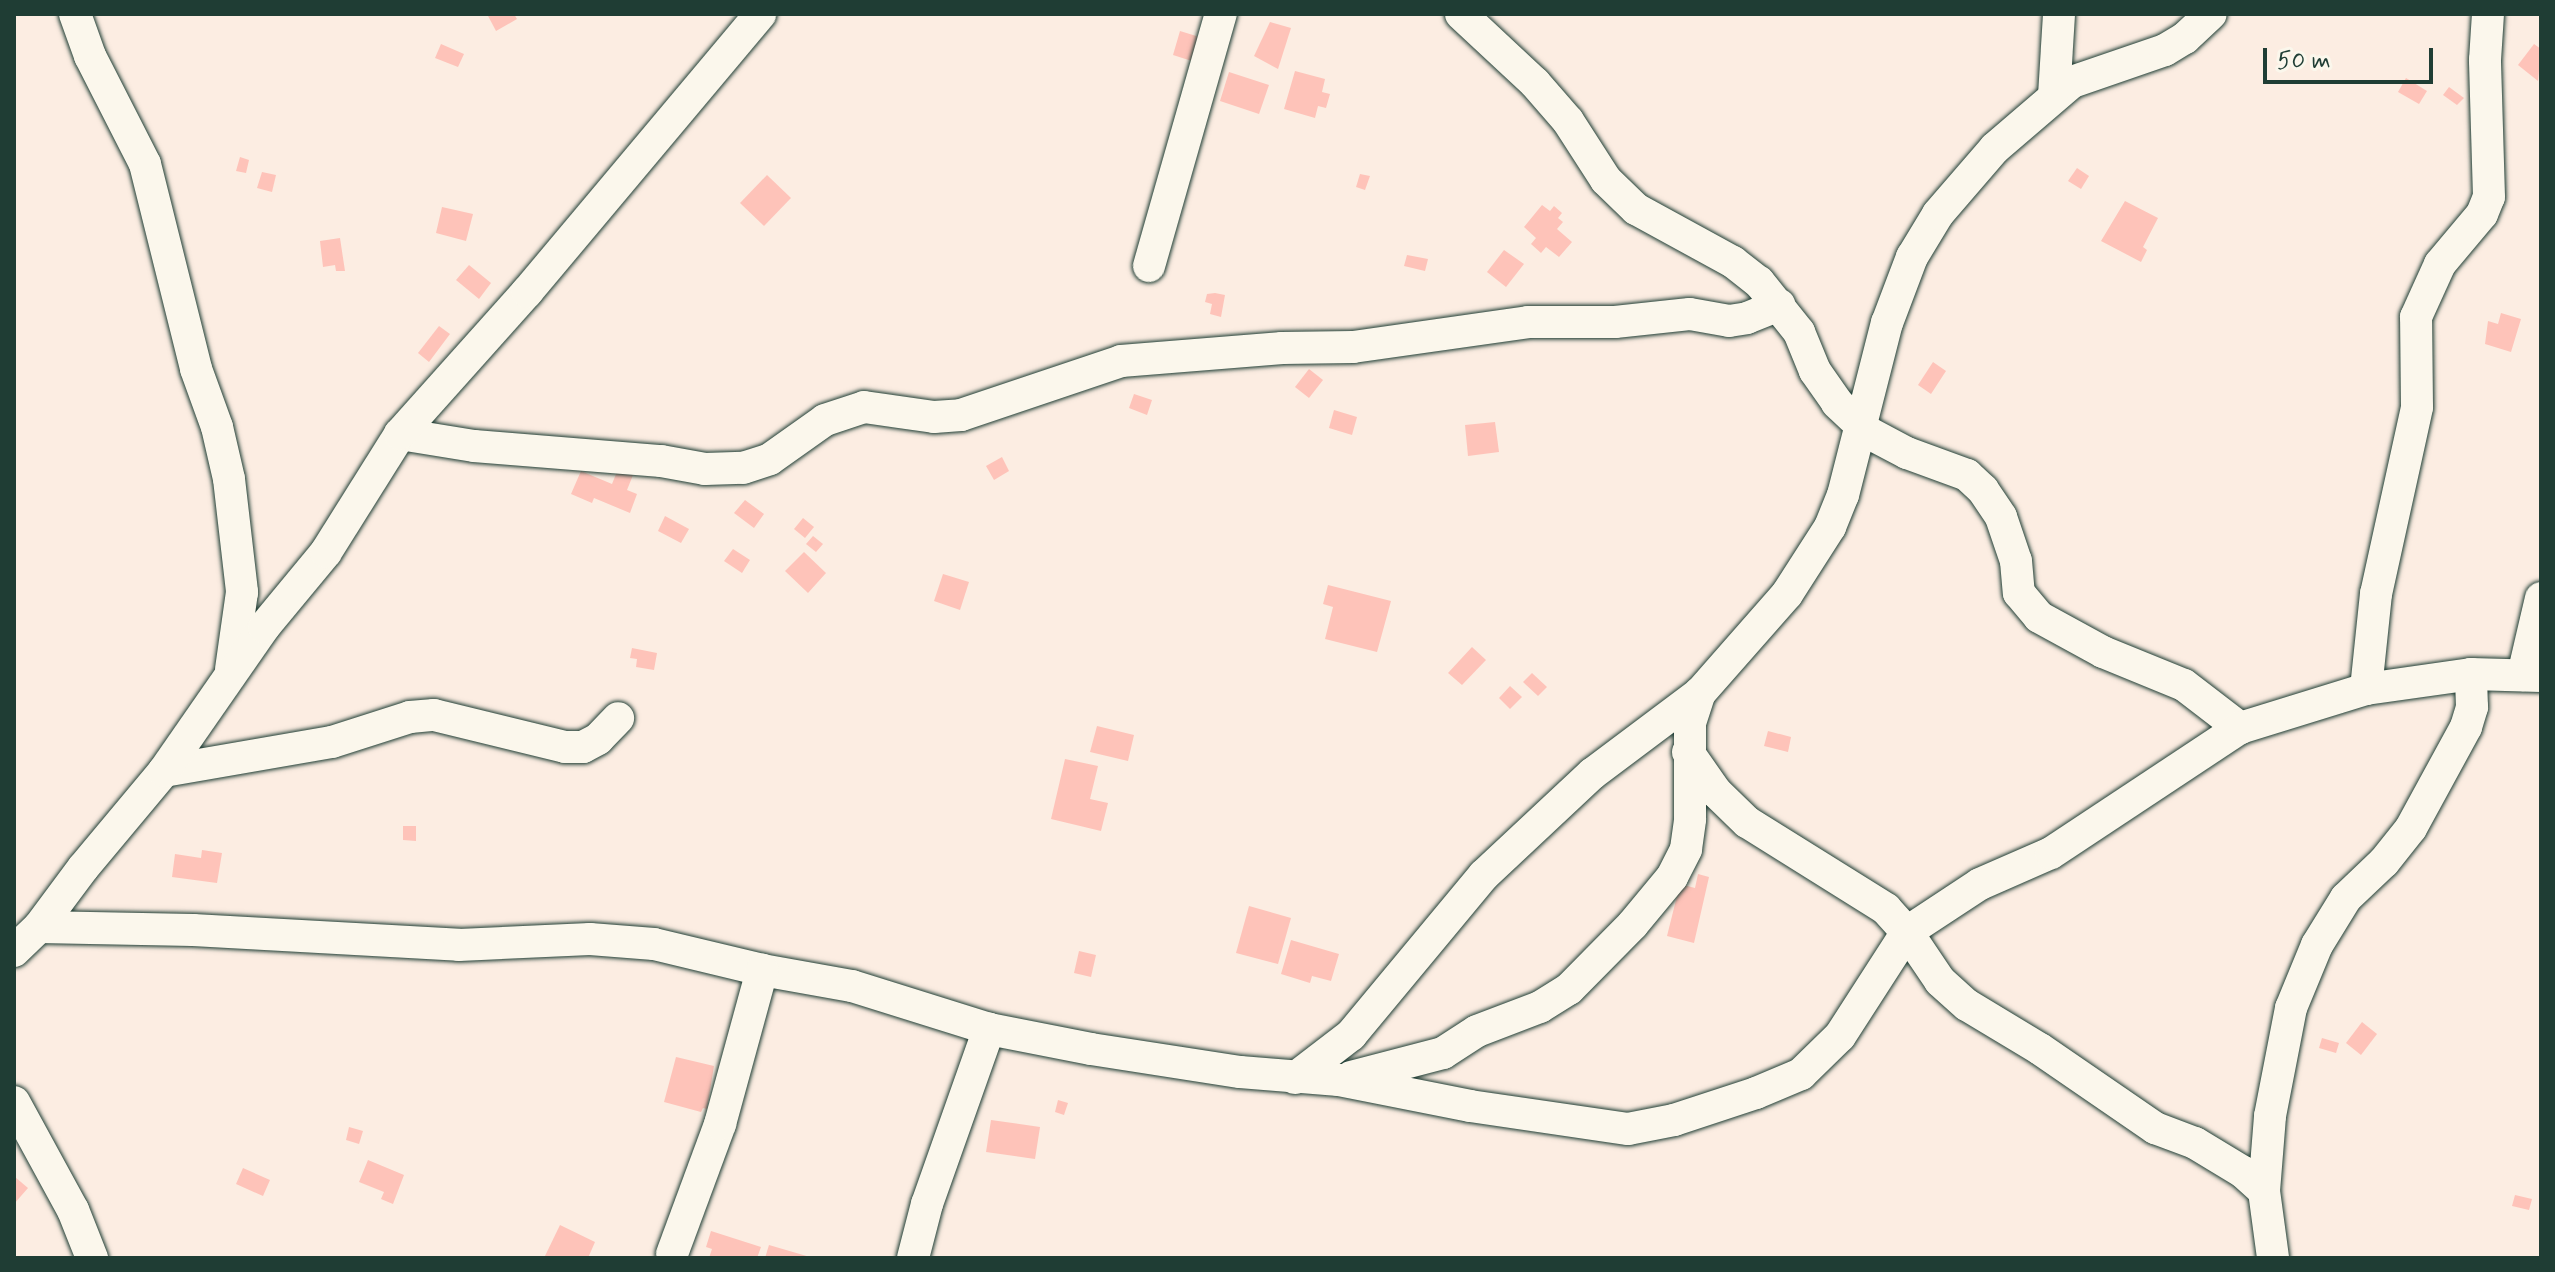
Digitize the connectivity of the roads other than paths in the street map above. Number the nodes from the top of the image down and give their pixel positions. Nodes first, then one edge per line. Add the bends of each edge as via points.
1 (75, 14) edge
2 (760, 14) edge
3 (1221, 14) edge
4 (1461, 14) edge
5 (2059, 14) edge
6 (2211, 14) edge
7 (2488, 14) edge
8 (2054, 96) junction
9 (1149, 266) dead end
10 (1780, 305) junction
11 (1859, 422) junction
12 (400, 434) junction
13 (2541, 598) edge
14 (2471, 674) junction
15 (229, 676) junction
16 (2532, 676) edge
17 (2366, 689) junction
18 (1700, 693) junction
19 (618, 718) dead end
20 (2240, 728) junction
21 (1688, 752) junction
22 (164, 771) junction
23 (39, 927) junction
24 (1907, 932) junction
25 (14, 951) edge
26 (762, 970) junction
27 (989, 1029) junction
28 (1295, 1078) junction
29 (1339, 1080) junction
30 (14, 1102) edge
31 (2264, 1191) junction
32 (672, 1254) dead end
33 (92, 1258) edge
34 (913, 1258) edge
35 (2273, 1258) edge

1 - 15 street via 90,56 145,164 192,356 217,427 229,479 242,592
2 - 12 street via 527,292
3 - 9 street
4 - 10 street via 1535,83 1568,121 1606,180 1636,209 1733,262
5 - 8 street
6 - 8 street via 2165,50 2104,68
7 - 17 street via 2489,197 2482,214 2440,264 2416,317 2417,407 2376,594
8 - 11 street via 1995,148 1938,214 1912,257
10 - 11 street via 1799,332 1815,371 1837,403
10 - 12 street via 1729,321 1690,314 1615,322 1528,322 1353,347 1121,361 961,415 853,410 825,420 770,459 743,468 705,469
11 - 18 street via 1843,495 1813,558
11 - 20 street via 1907,453 1967,475 1983,490 2001,517 2016,561 2019,593 2039,617 2113,657 2184,685
12 - 15 street via 326,552
13 - 16 street
14 - 16 street
14 - 17 street
14 - 31 street via 2472,707 2466,727 2411,828 2346,898 2301,983 2291,1008 2270,1116
15 - 22 street
17 - 20 street
18 - 21 street
18 - 28 street via 1592,774 1484,875 1351,1035
19 - 22 street via 598,739 583,747 565,747 434,715 410,717 332,742
20 - 24 street via 2051,853 1980,884
21 - 24 street via 1716,792 1747,822 1886,909
21 - 29 street via 1690,819 1686,849 1672,877 1569,989 1540,1007 1477,1031 1443,1053
22 - 23 street
23 - 25 street
23 - 26 street via 459,945 590,939 654,944
24 - 29 street via 1840,1036 1801,1074 1674,1120 1628,1129 1583,1125
24 - 31 street via 1940,981 1967,1005 2155,1128 2223,1158
26 - 27 street via 852,986
26 - 32 street via 720,1124
27 - 28 street
27 - 34 street
28 - 29 street
30 - 33 street via 73,1210
31 - 35 street

